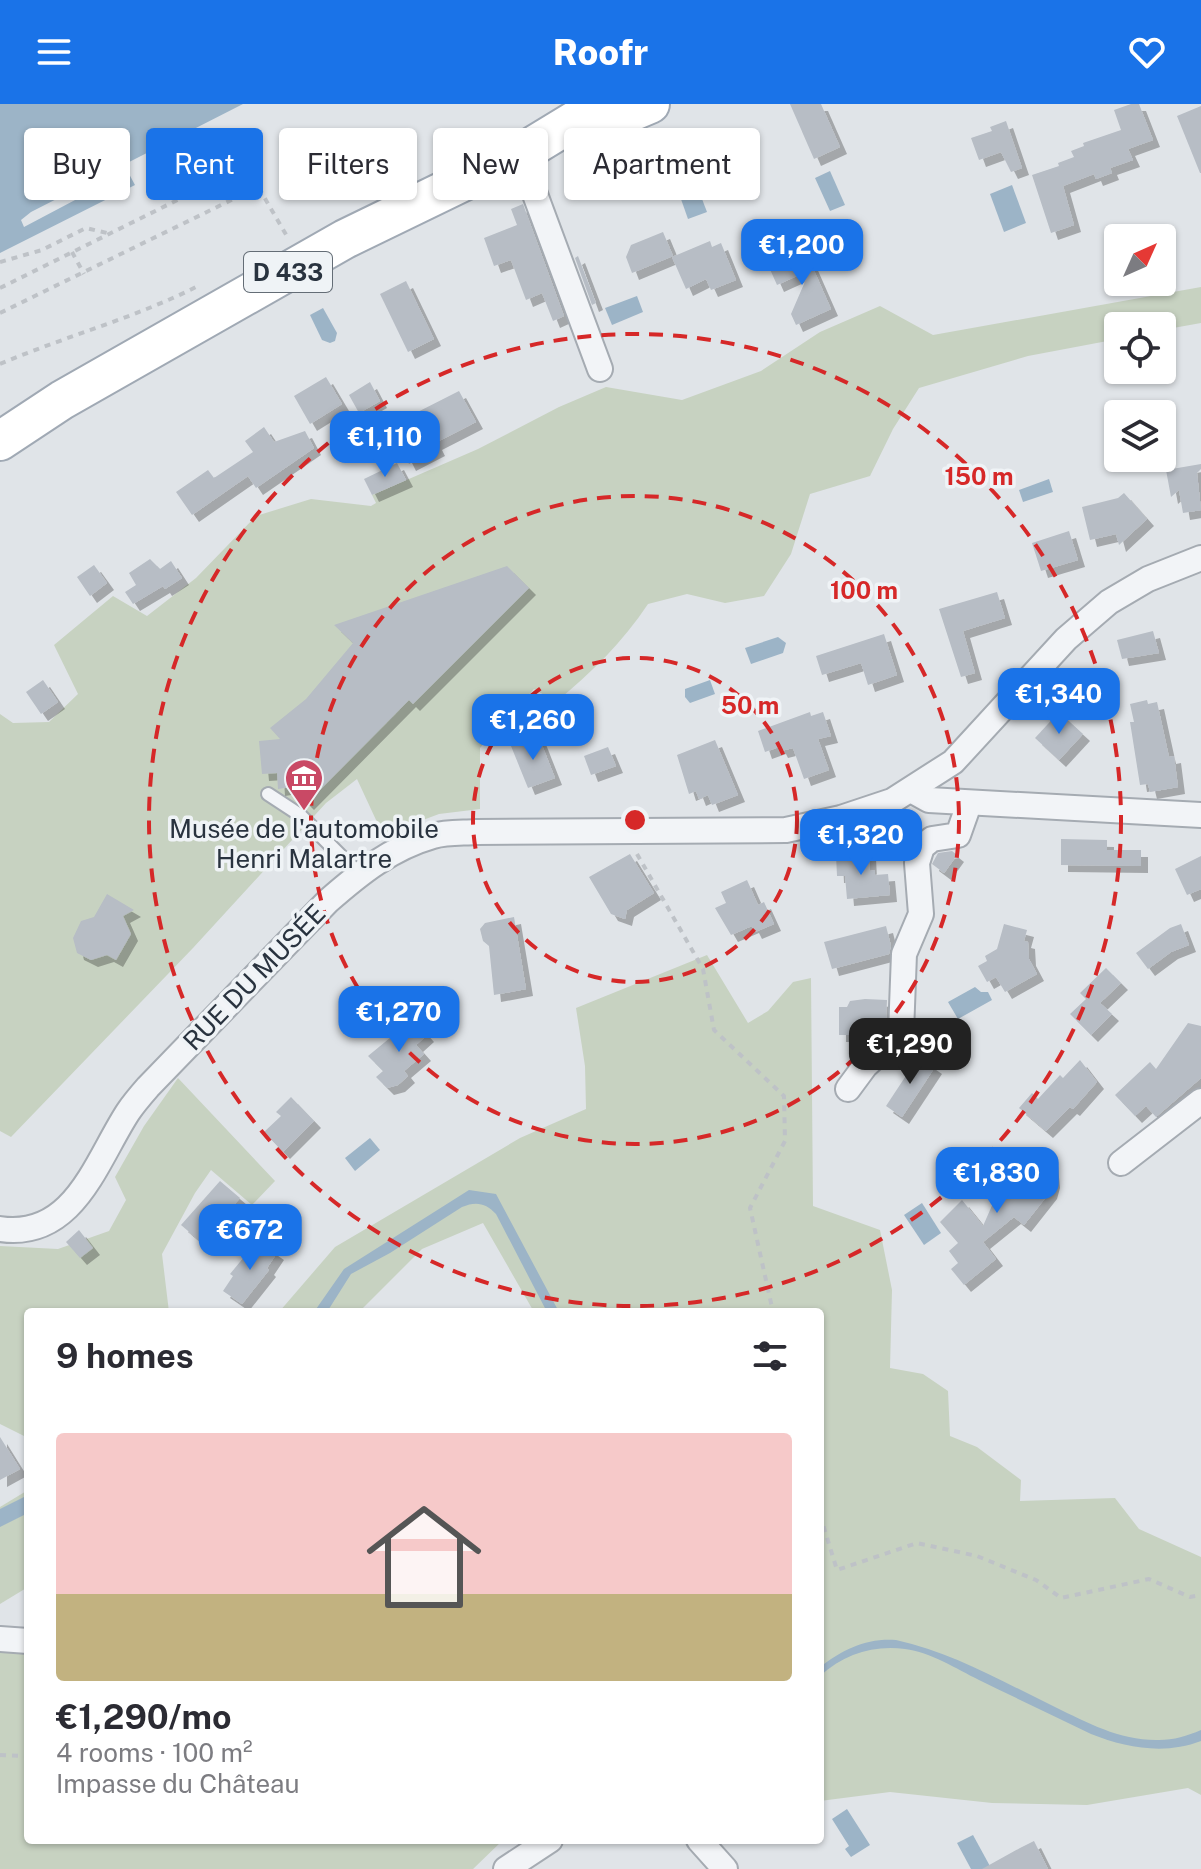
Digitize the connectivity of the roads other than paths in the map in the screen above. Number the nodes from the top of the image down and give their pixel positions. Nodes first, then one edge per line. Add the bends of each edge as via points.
1 (602, 104) edge
2 (650, 104) edge
3 (548, 137) edge
4 (548, 145) edge
5 (433, 196) edge
6 (537, 200) edge
7 (600, 369) dead end
8 (62, 400) junction
9 (0, 413) edge
10 (0, 441) edge
11 (1194, 566) edge
12 (911, 790) junction
13 (268, 794) dead end
14 (969, 804) junction
15 (1201, 815) edge
16 (359, 874) junction
17 (848, 1089) dead end
18 (1201, 1101) edge
19 (1121, 1163) dead end
20 (0, 1229) edge
21 (0, 1639) edge
22 (24, 1641) edge
23 (544, 1844) edge
24 (703, 1844) edge
25 (506, 1869) edge
26 (725, 1869) edge

1 - 3 main road, D 433
2 - 4 main road, D 433
5 - 8 main road, D 433 via 345,239
6 - 7 street
8 - 9 main road, D 433 via 13,406
8 - 10 main road, D 433
11 - 12 street, RUE DU MUSÉE via 1148,579 1109,602 1066,639 953,762
12 - 14 street via 929,800
12 - 16 street, RUE DU MUSÉE via 841,818 786,830 435,835 395,849
13 - 16 lane via 300,815
14 - 15 street
14 - 17 street via 958,835 932,839 922,847 917,863 921,914 904,954 901,1033
16 - 20 street, RUE DU MUSÉE via 148,1087 79,1198 44,1225 16,1232
18 - 19 street
21 - 22 street
23 - 25 street
24 - 26 street

